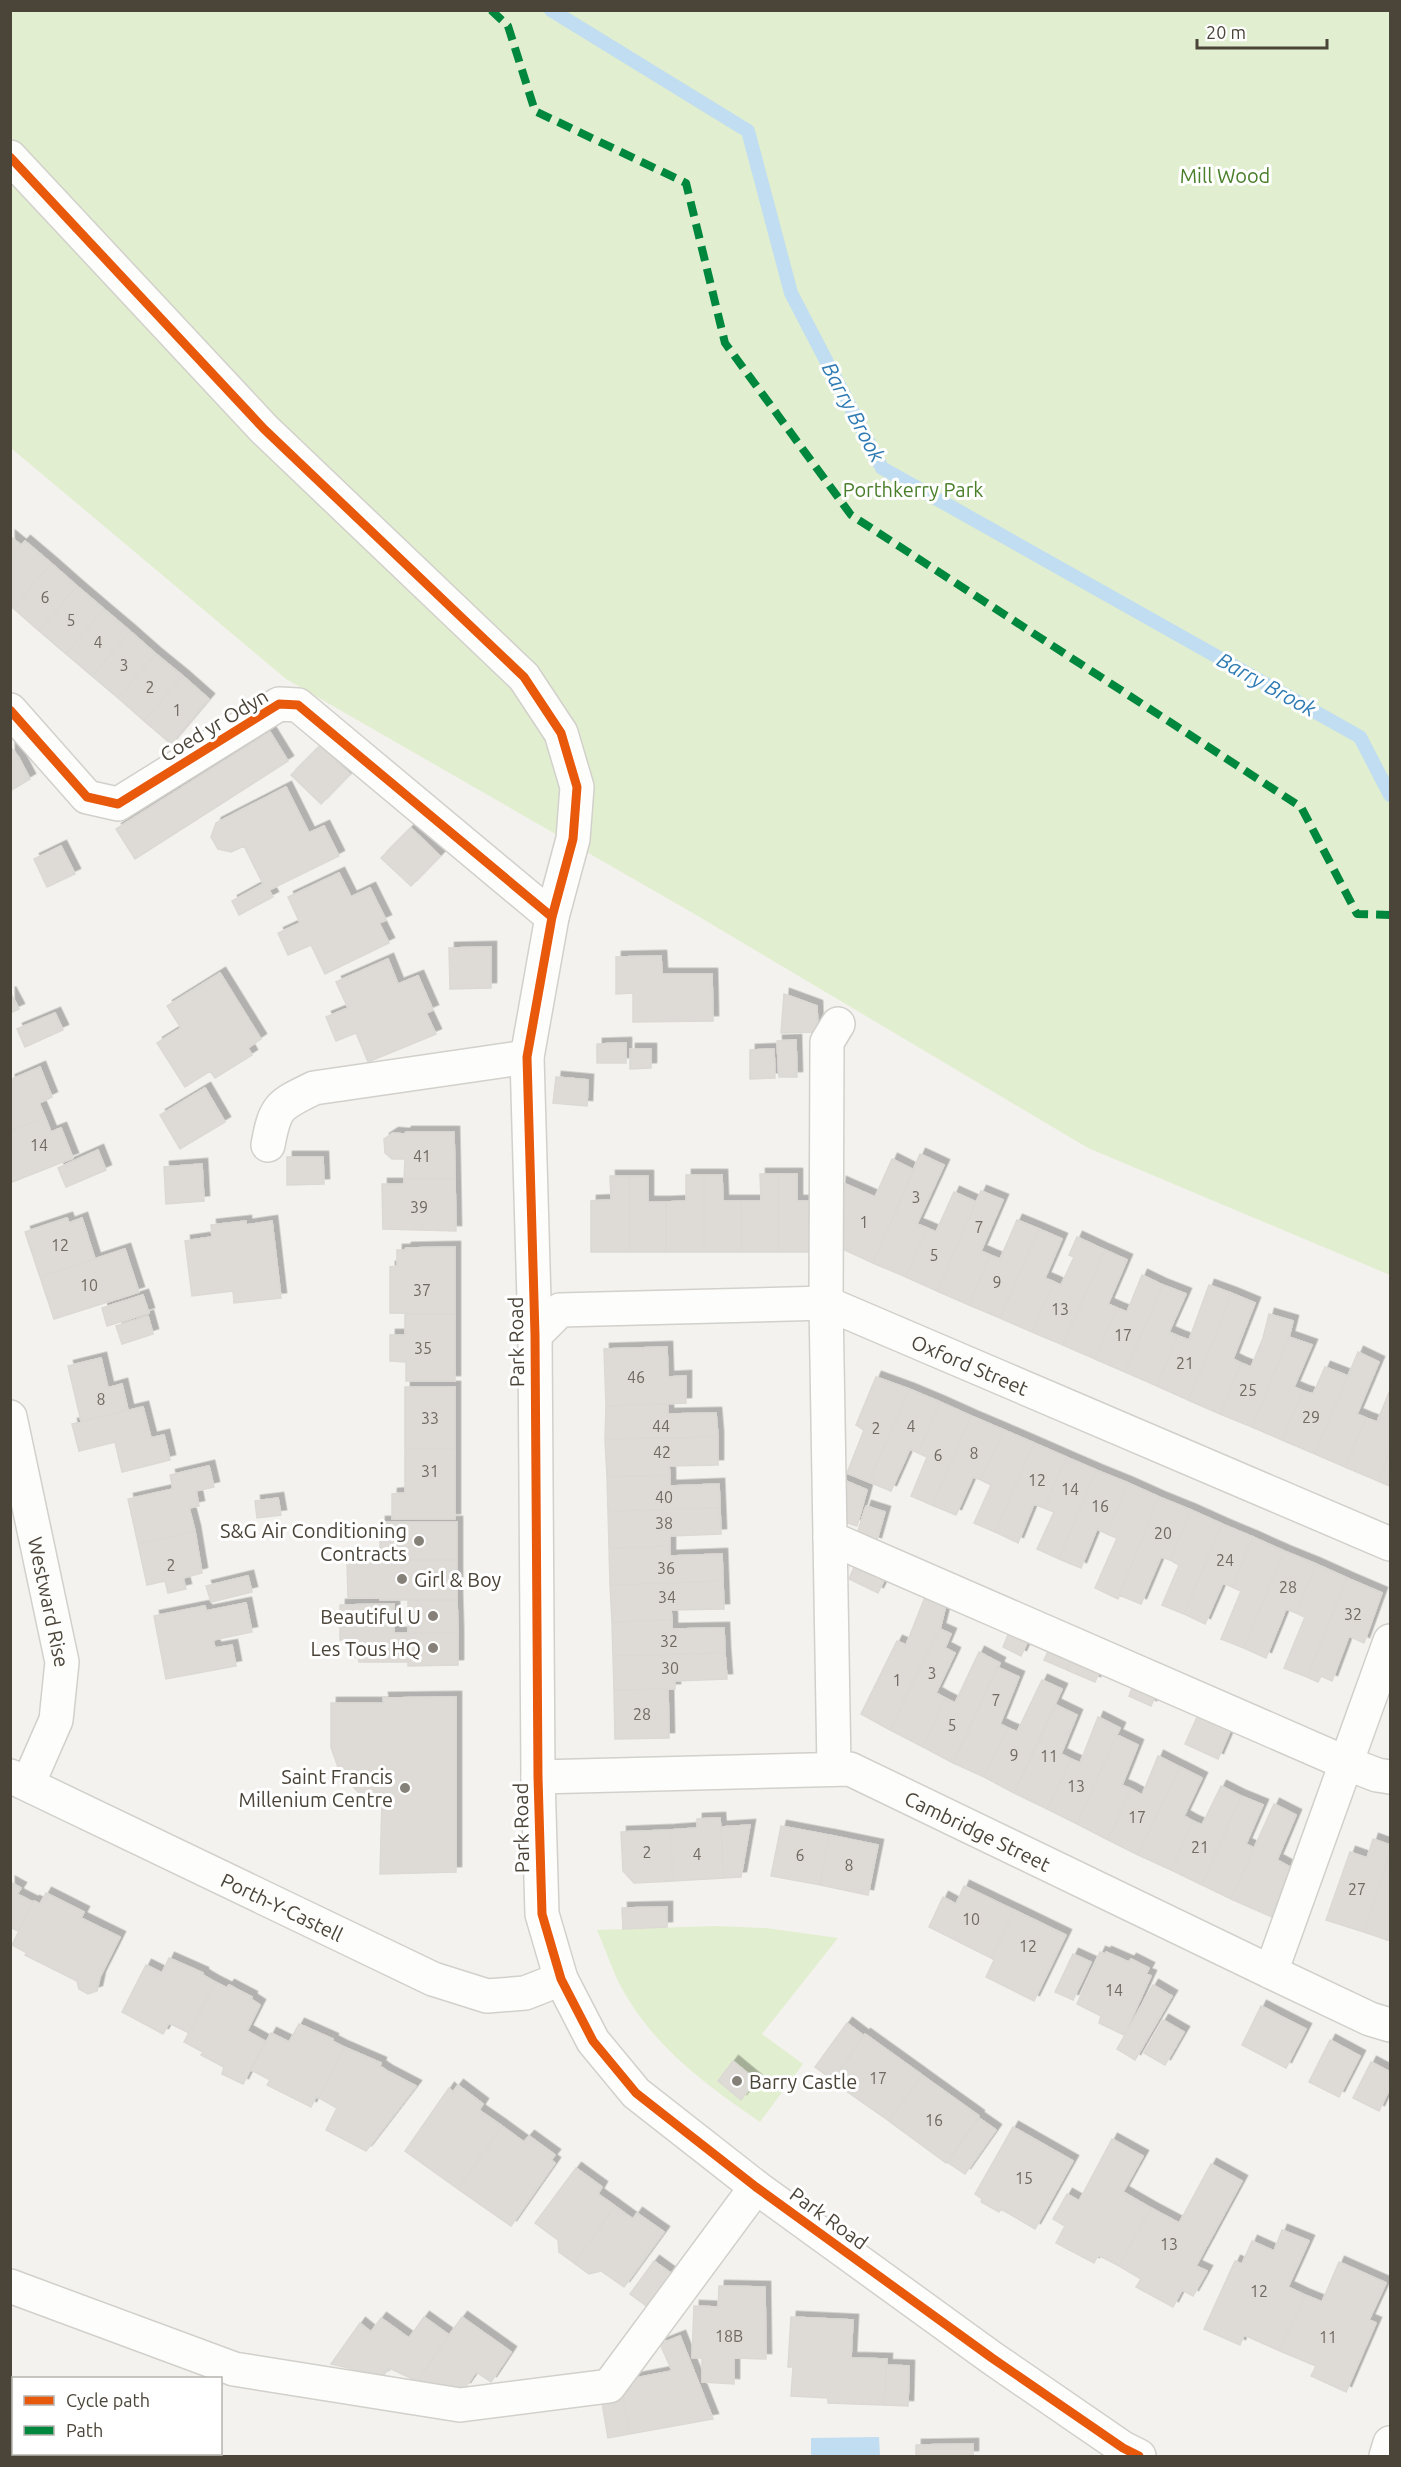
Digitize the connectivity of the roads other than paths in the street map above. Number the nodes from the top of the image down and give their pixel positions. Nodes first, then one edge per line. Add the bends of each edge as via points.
1 (10, 157) edge
2 (10, 710) edge
3 (552, 917) junction
4 (838, 1024) dead end
5 (527, 1057) junction
6 (268, 1145) dead end
7 (826, 1304) junction
8 (535, 1335) junction
9 (10, 1417) edge
10 (830, 1538) junction
11 (1390, 1544) edge
12 (1390, 1641) edge
13 (1347, 1763) junction
14 (834, 1769) junction
15 (538, 1777) junction
16 (1390, 1777) edge
17 (19, 1780) edge
18 (1271, 1972) junction
19 (561, 1978) junction
20 (1390, 2025) edge
21 (756, 2187) junction
22 (10, 2286) edge
23 (1390, 2443) edge
24 (1139, 2457) edge
25 (1386, 2457) edge

1 - 3 street, Park Road via 264,429 524,676 561,733 577,788 573,839
2 - 3 street, Coed yr Odyn via 87,797 118,804 279,704 298,705
3 - 5 street, Park Road
4 - 7 street via 827,1042
5 - 6 street via 314,1088 287,1101 273,1117
5 - 8 street, Park Road
7 - 8 street, Oxford Street via 560,1310
7 - 10 street
7 - 11 street, Oxford Street
8 - 15 street, Park Road
9 - 17 street, Westward Rise via 62,1662 56,1720
10 - 13 street
10 - 14 street
12 - 13 street
13 - 16 street
13 - 18 street
14 - 15 street, Cambridge Street
14 - 18 street, Cambridge Street via 850,1769
15 - 19 street, Park Road via 542,1914
17 - 19 street, Porth-Y-Castell via 433,1979 487,1996 525,1992
18 - 20 street, Cambridge Street
19 - 21 street, Park Road via 593,2041 636,2093
21 - 22 street via 609,2386 460,2405 234,2369
21 - 24 street, Park Road via 992,2358
23 - 25 street

